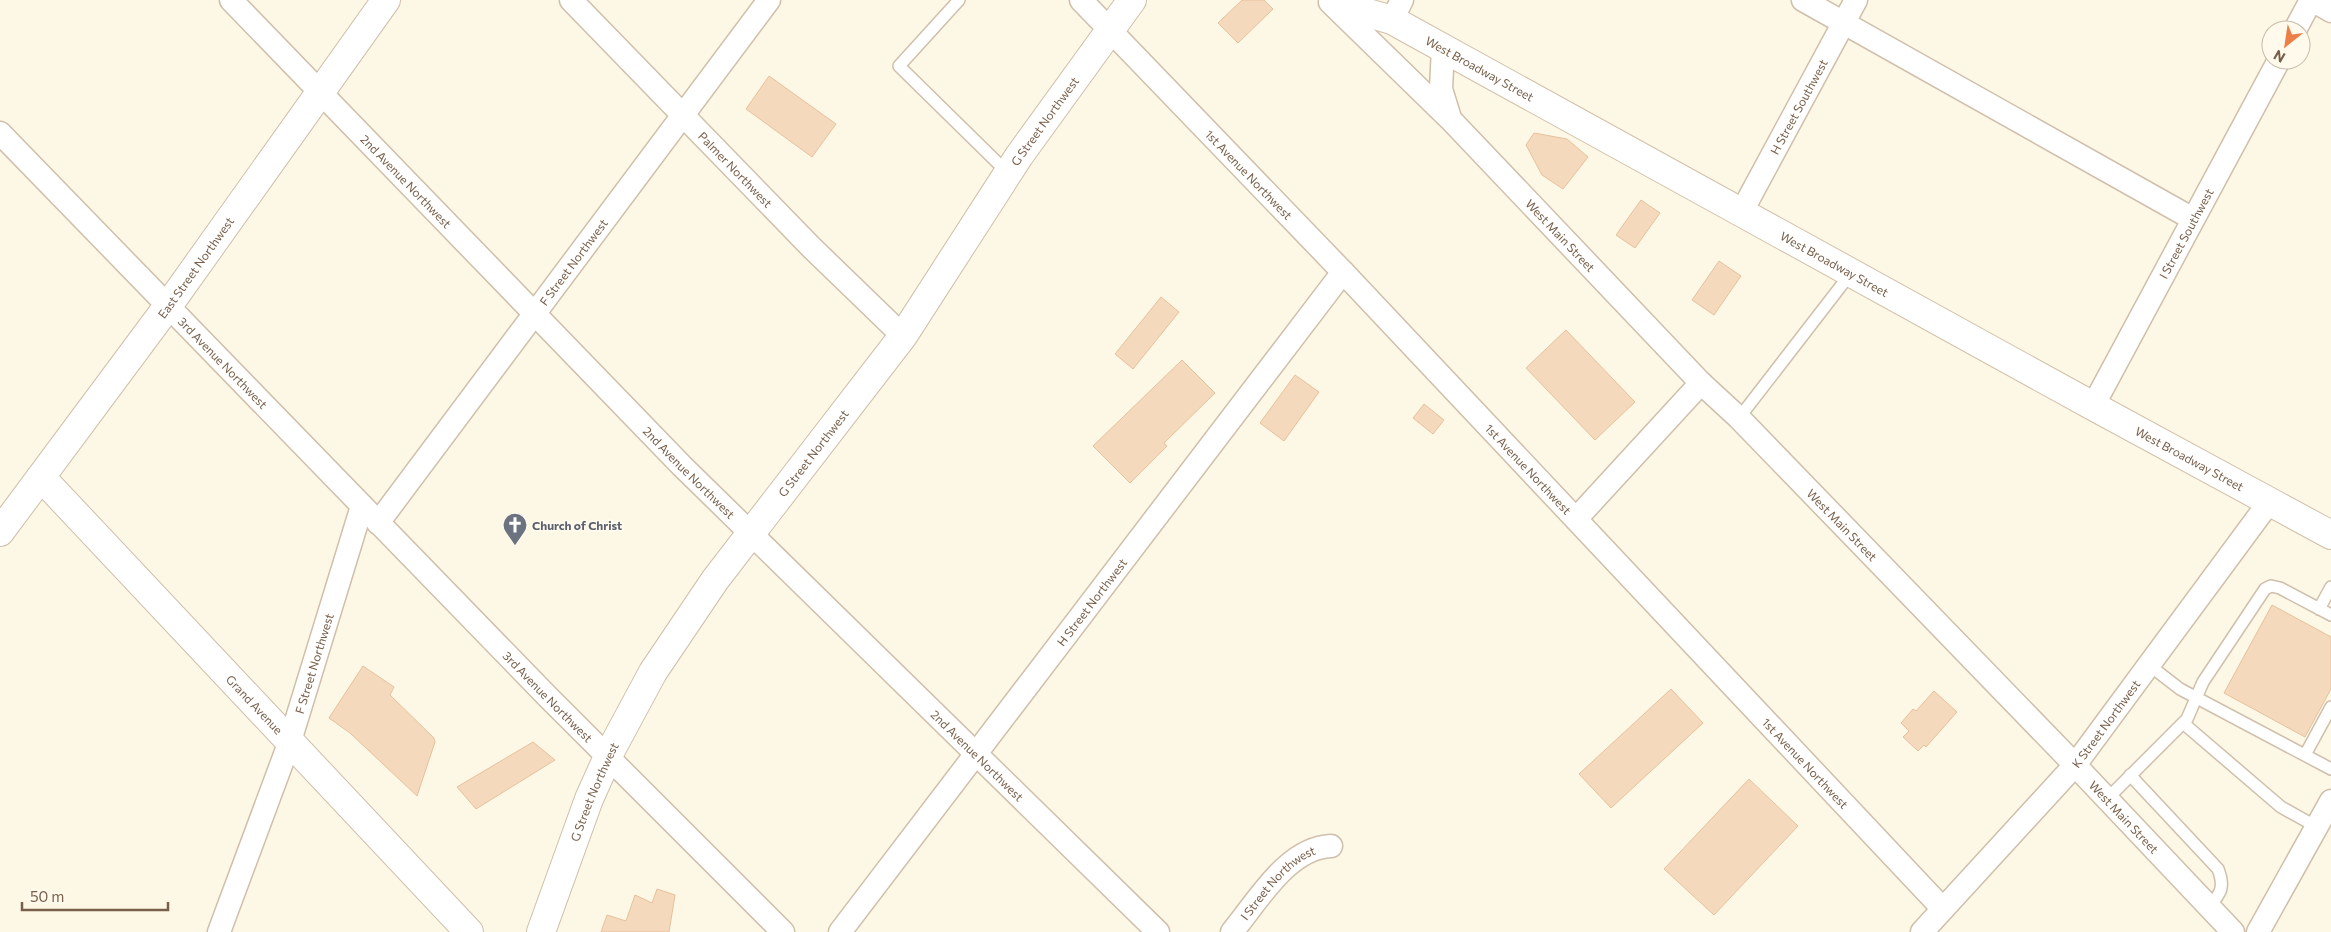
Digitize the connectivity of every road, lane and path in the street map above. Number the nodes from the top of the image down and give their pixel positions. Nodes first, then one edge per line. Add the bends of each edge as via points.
1 (231, 0) edge
2 (386, 0) edge
3 (572, 0) edge
4 (769, 0) edge
5 (959, 0) edge
6 (1081, 0) edge
7 (1132, 0) edge
8 (1328, 0) edge
9 (1335, 0) edge
10 (1803, 0) edge
11 (1856, 0) edge
12 (2312, 0) edge
13 (1392, 7) edge
14 (2331, 11) edge
15 (2301, 20) edge
16 (1844, 23) junction
17 (1109, 31) junction
18 (1443, 48) junction
19 (2273, 70) edge
20 (320, 92) junction
21 (684, 116) junction
22 (1450, 119) junction
23 (0, 133) edge
24 (1008, 173) junction
25 (1741, 213) junction
26 (2193, 219) junction
27 (1343, 272) junction
28 (1852, 273) junction
29 (168, 306) junction
30 (535, 314) junction
31 (904, 336) junction
32 (1701, 383) junction
33 (2094, 406) junction
34 (1739, 418) junction
35 (41, 477) junction
36 (2270, 501) junction
37 (362, 506) junction
38 (1576, 519) junction
39 (378, 522) junction
40 (0, 532) edge
41 (751, 534) junction
42 (2331, 535) edge
43 (2331, 587) edge
44 (2319, 609) junction
45 (2331, 615) edge
46 (2149, 665) junction
47 (2196, 697) junction
48 (2331, 707) edge
49 (2183, 723) junction
50 (290, 741) junction
51 (976, 753) junction
52 (2305, 755) junction
53 (608, 757) junction
54 (2075, 765) junction
55 (2331, 769) edge
56 (2130, 775) junction
57 (2106, 799) junction
58 (2331, 801) edge
59 (2317, 827) junction
60 (1331, 846) dead end
61 (2209, 906) junction
62 (1943, 909) junction
63 (219, 932) edge
64 (469, 932) edge
65 (541, 932) edge
66 (783, 932) edge
67 (840, 932) edge
68 (1158, 932) edge
69 (1232, 932) edge
70 (1922, 932) edge
71 (2233, 932) edge
72 (2258, 932) edge

1 - 20 street, 2nd Avenue Northwest
2 - 20 street, East Street Northwest
3 - 21 street, Palmer Northwest
4 - 21 street, F Street Northwest
5 - 24 lane via 899,66
6 - 17 street
7 - 17 street, G Street Northwest
8 - 22 street, West Main Street
9 - 13 street, West Broadway Street via 1347,7
10 - 16 street
11 - 16 street, H Street Southwest
12 - 14 street
12 - 15 street
13 - 18 street, West Broadway Street
16 - 25 street, H Street Southwest
16 - 26 street
17 - 24 street, G Street Northwest
17 - 27 street, 1st Avenue Northwest
18 - 22 street, West Main Street via 1441,89
18 - 25 street, West Broadway Street
19 - 26 street, I Street Southwest
20 - 29 street, East Street Northwest
20 - 30 street, 2nd Avenue Northwest
21 - 30 street, F Street Northwest
21 - 31 street, Palmer Northwest via 811,248
22 - 32 street, West Main Street
23 - 29 street, 3rd Avenue Northwest
24 - 31 street, G Street Northwest
25 - 28 street, West Broadway Street
26 - 33 street, I Street Southwest
27 - 38 street, 1st Avenue Northwest
27 - 51 street, H Street Northwest
28 - 33 street, West Broadway Street
28 - 34 lane
29 - 35 street, East Street Northwest
29 - 37 street, 3rd Avenue Northwest
30 - 39 street, F Street Northwest
30 - 41 street, 2nd Avenue Northwest
31 - 41 street, G Street Northwest
32 - 34 street, West Main Street
32 - 38 street
33 - 36 street, West Broadway Street
34 - 54 street, West Main Street
35 - 40 street, East Street Northwest
35 - 50 street, Grand Avenue
36 - 42 street, West Broadway Street
36 - 46 street, K Street Northwest
37 - 39 street, 3rd Avenue Northwest
37 - 50 street, F Street Northwest
38 - 62 street, 1st Avenue Northwest
39 - 53 street, 3rd Avenue Northwest
41 - 51 street, 2nd Avenue Northwest
41 - 53 street, G Street Northwest via 653,672
43 - 44 lane
44 - 45 lane
44 - 47 lane via 2280,588 2271,586 2265,589
46 - 47 lane
46 - 54 street, K Street Northwest
47 - 49 lane
47 - 52 lane
48 - 52 lane
49 - 56 lane
49 - 59 lane via 2281,807
50 - 63 street, F Street Northwest
50 - 64 street, Grand Avenue
51 - 67 street, H Street Northwest
51 - 68 street, 2nd Avenue Northwest
52 - 55 lane
53 - 65 street, G Street Northwest
53 - 66 street, 3rd Avenue Northwest
54 - 57 street, West Main Street
54 - 62 street, K Street Northwest
56 - 57 lane
56 - 61 lane via 2218,869 2223,887
57 - 61 street, West Main Street
58 - 59 street
59 - 72 street
60 - 69 street, I Street Northwest via 1310,849 1294,860
61 - 71 street, West Main Street
62 - 70 street, K Street Northwest

